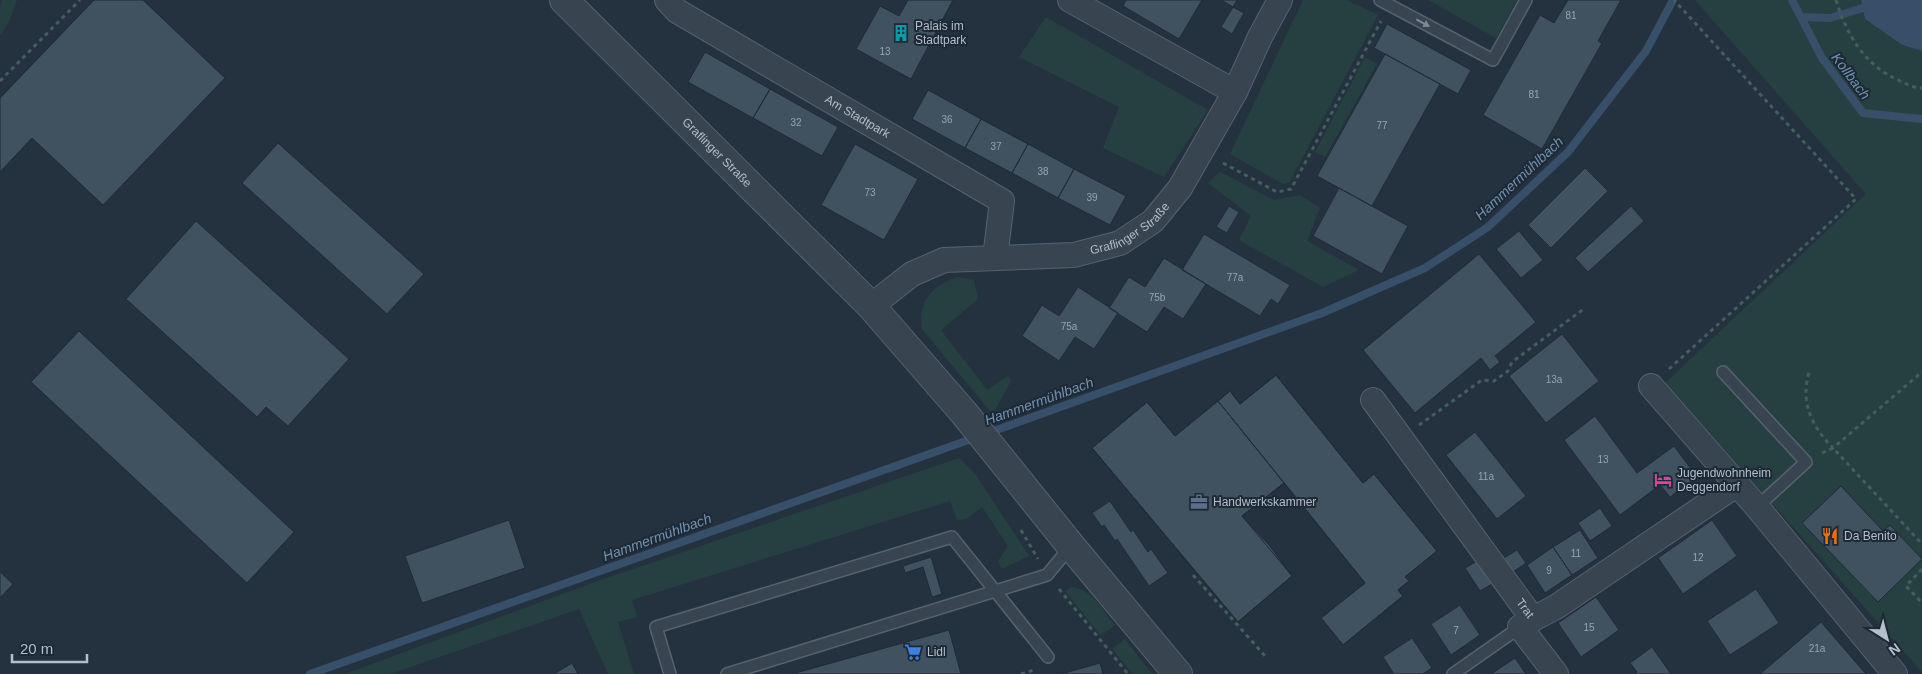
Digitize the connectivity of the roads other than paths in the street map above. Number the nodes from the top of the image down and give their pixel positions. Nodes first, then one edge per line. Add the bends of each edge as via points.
1 (564, 0) edge
2 (667, 0) edge
3 (1070, 0) edge
4 (1280, 0) edge
5 (1526, 0) edge
6 (1385, 2) edge
7 (1234, 92) junction
8 (995, 258) junction
9 (871, 306) junction
10 (1722, 372) dead end
11 (1651, 386) road end
12 (1373, 400) dead end
13 (1736, 485) junction
14 (1757, 507) junction
15 (1072, 546) junction
16 (996, 590) junction
17 (1526, 623) junction
18 (1048, 657) dead end
19 (670, 674) edge
20 (727, 674) edge
21 (1178, 674) edge
22 (1453, 674) edge
23 (1556, 674) edge
24 (1895, 674) edge

1 - 9 street, Graflinger Straße
2 - 8 street, Am Stadtpark via 678,11 1002,201
3 - 7 street
4 - 7 street, Graflinger Straße
6 -> 5 lane via 1493,60
7 - 8 street, Graflinger Straße via 1180,188 1153,221 1120,244 1074,255
8 - 9 street, Graflinger Straße via 944,260 912,274
9 - 15 street, Graflinger Straße via 964,413
10 - 14 lane via 1806,462
11 - 13 street
12 - 17 street, Trat
13 - 14 street
13 - 17 street, Trat
14 - 24 street
15 - 16 lane via 1047,574
15 - 21 street, Graflinger Straße
16 - 18 lane
16 - 19 lane via 952,537 656,627
16 - 20 lane
17 - 22 lane
17 - 23 street, Trat

